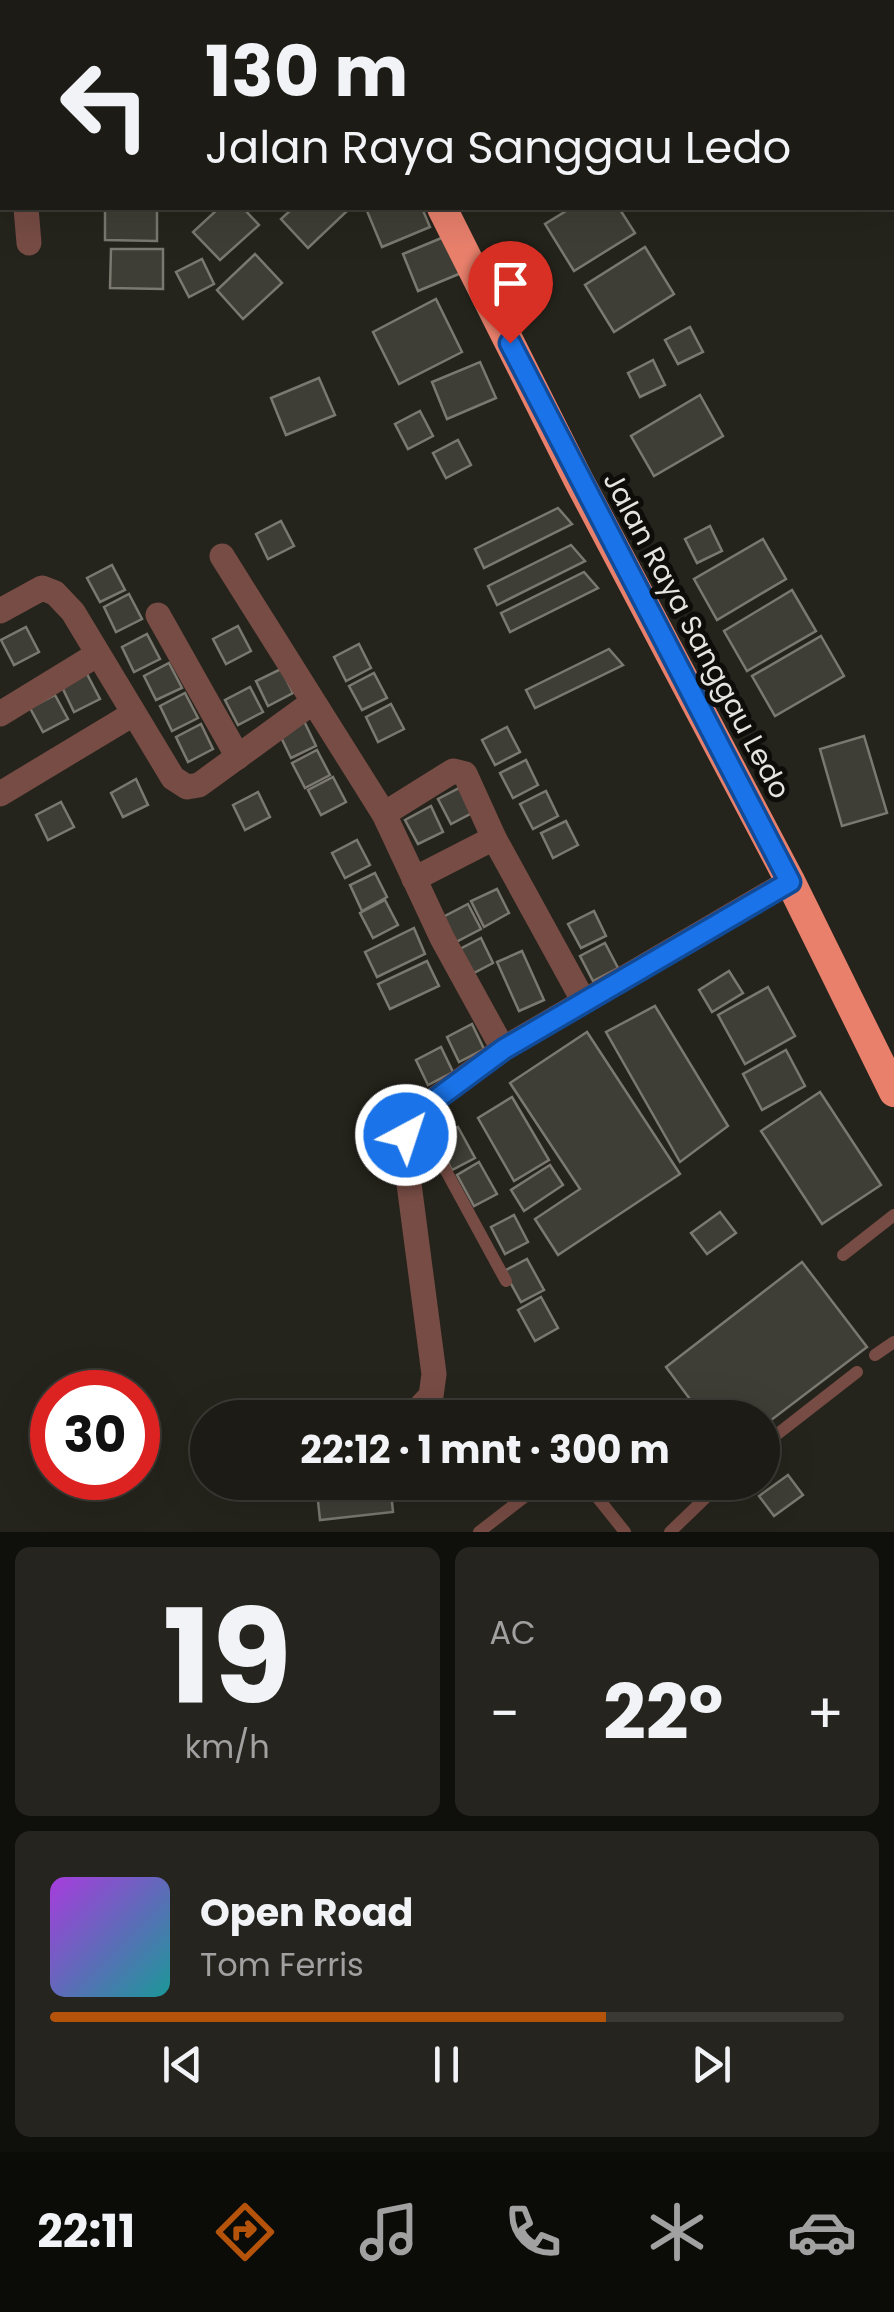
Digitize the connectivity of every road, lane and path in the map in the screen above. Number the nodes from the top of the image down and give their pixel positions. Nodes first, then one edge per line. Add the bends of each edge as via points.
1 (26, 210) edge
2 (443, 210) edge
3 (29, 243) dead end
4 (222, 556) dead end
5 (0, 612) edge
6 (158, 615) dead end
7 (98, 654) junction
8 (313, 702) junction
9 (0, 714) edge
10 (133, 714) junction
11 (238, 757) junction
12 (0, 794) edge
13 (384, 814) junction
14 (494, 838) junction
15 (414, 879) junction
16 (790, 882) junction
17 (584, 1000) junction
18 (504, 1049) junction
19 (894, 1092) edge
20 (416, 1114) junction
21 (894, 1215) edge
22 (843, 1255) dead end
23 (506, 1282) dead end
24 (894, 1342) edge
25 (875, 1356) dead end
26 (856, 1372) dead end
27 (427, 1400) edge
28 (780, 1432) edge
29 (521, 1500) edge
30 (600, 1500) edge
31 (703, 1500) edge
32 (479, 1532) edge
33 (625, 1532) edge
34 (670, 1532) edge

1 - 3 street
2 - 16 highway, Jalan Raya Sanggau Ledo
4 - 8 street
5 - 7 street via 42,588 55,593
6 - 11 street
7 - 9 street
7 - 10 street
8 - 11 street
8 - 13 street
10 - 11 street via 173,778 187,787
10 - 12 street
13 - 14 street via 458,771
13 - 15 street
14 - 15 street
14 - 17 street
15 - 18 street
16 - 17 street
16 - 19 highway, Jalan Raya Sanggau Ledo
17 - 18 street
18 - 20 street
20 - 23 lane
20 - 27 street via 406,1135 406,1161 434,1374
21 - 22 lane
24 - 25 lane
26 - 28 lane
29 - 32 lane
30 - 33 lane
31 - 34 lane

